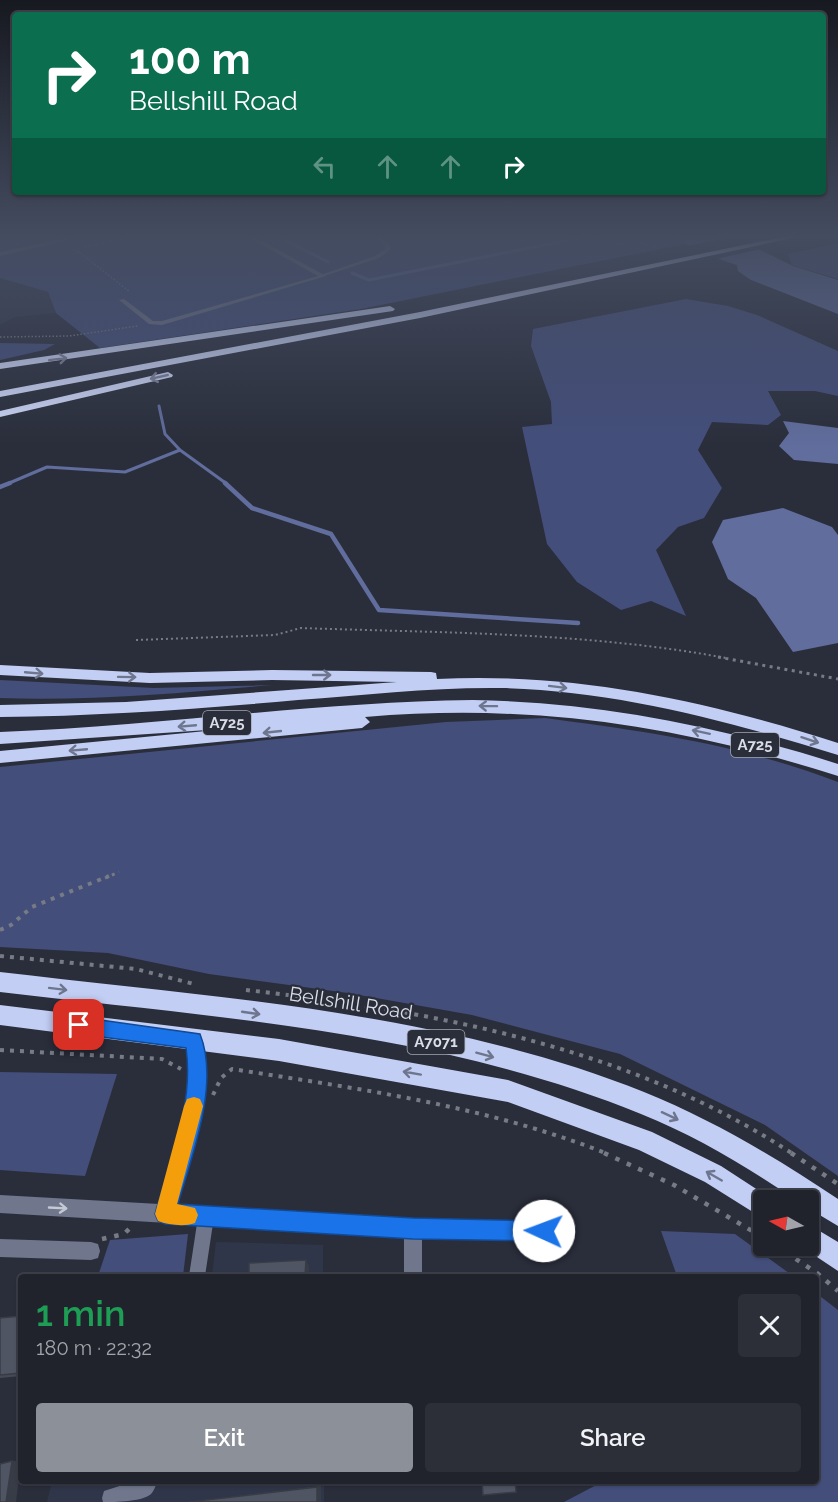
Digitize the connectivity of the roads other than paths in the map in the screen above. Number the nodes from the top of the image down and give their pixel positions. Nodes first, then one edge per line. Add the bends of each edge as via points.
1 (129, 306) edge
2 (220, 306) edge
3 (463, 306) edge
4 (420, 315) junction
5 (0, 366) edge
6 (0, 386) edge
7 (0, 394) edge
8 (0, 414) edge
9 (0, 670) edge
10 (522, 684) junction
11 (454, 706) junction
12 (0, 711) edge
13 (0, 738) edge
14 (838, 749) edge
15 (0, 757) edge
16 (838, 770) edge
17 (0, 982) edge
18 (0, 1015) edge
19 (193, 1041) junction
20 (753, 1200) edge
21 (0, 1204) edge
22 (165, 1214) junction
23 (838, 1214) edge
24 (206, 1217) junction
25 (413, 1228) junction
26 (544, 1231) dead end
27 (819, 1244) edge
28 (0, 1248) edge
29 (91, 1251) road end
30 (838, 1258) edge
31 (197, 1274) edge
32 (413, 1274) edge
33 (146, 1484) edge
34 (111, 1498) dead end

1 - 2 street via 151,324
3 - 4 highway
4 - 7 highway
4 -> 8 highway
5 -> 6 highway via 405,307
9 -> 10 highway, A725 via 161,678 385,675
10 - 12 highway, A725 via 394,688 134,709
10 -> 14 highway, A725 via 668,703
11 -> 13 highway, A725
11 -> 15 highway via 390,720
16 -> 11 highway, A725 via 753,744 629,718 547,708
17 -> 23 highway, Bellshill Road / A7071 via 210,1007 417,1038 549,1072 641,1103 717,1137
18 - 19 highway, A7071
20 -> 19 highway, A7071 via 713,1174 644,1140 508,1090 279,1050
19 - 22 street via 198,1072 191,1122
21 -> 22 street
22 - 24 street
24 - 25 street
24 - 31 lane
25 - 26 street
25 - 32 street
27 - 30 highway
28 - 29 street
33 - 34 lane

